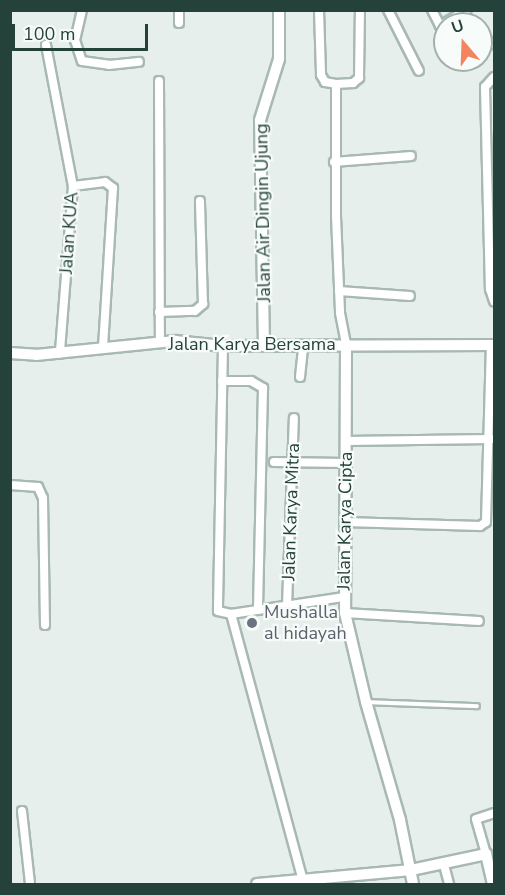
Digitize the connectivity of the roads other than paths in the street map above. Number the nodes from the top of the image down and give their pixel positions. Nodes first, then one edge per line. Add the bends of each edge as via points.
1 (82, 10) edge
2 (179, 10) edge
3 (279, 10) edge
4 (319, 10) edge
5 (360, 10) edge
6 (388, 10) edge
7 (179, 23) dead end
8 (46, 45) dead end
9 (139, 62) dead end
10 (418, 71) dead end
11 (495, 77) edge
12 (159, 81) dead end
13 (336, 84) junction
14 (491, 114) edge
15 (411, 156) dead end
16 (492, 156) edge
17 (334, 162) junction
18 (73, 186) junction
19 (492, 197) edge
20 (200, 201) dead end
21 (339, 291) junction
22 (410, 296) dead end
23 (495, 301) edge
24 (159, 312) junction
25 (160, 343) junction
26 (346, 344) junction
27 (493, 345) edge
28 (223, 346) junction
29 (264, 346) junction
30 (303, 346) junction
31 (103, 347) junction
32 (10, 353) edge
33 (60, 353) junction
34 (300, 377) dead end
35 (222, 381) junction
36 (294, 418) dead end
37 (491, 439) junction
38 (346, 441) junction
39 (274, 462) dead end
40 (294, 463) junction
41 (346, 463) junction
42 (10, 485) edge
43 (345, 522) junction
44 (343, 597) junction
45 (287, 606) junction
46 (258, 610) junction
47 (345, 613) junction
48 (231, 614) junction
49 (479, 621) dead end
50 (45, 625) dead end
51 (366, 702) junction
52 (477, 706) dead end
53 (22, 811) dead end
54 (495, 813) edge
55 (486, 854) junction
56 (444, 865) junction
57 (411, 870) junction
58 (303, 881) junction
59 (30, 885) edge
60 (257, 885) edge
61 (413, 885) edge
62 (449, 885) edge
63 (493, 885) edge

1 - 9 street via 75,40 82,61 109,65
2 - 7 street
3 - 29 street, Jalan Air Dingin Ujung via 279,58 260,120
4 - 13 street via 321,75 325,82
5 - 13 street via 359,78 353,83
6 - 10 street
8 - 18 street, Jalan KUA
11 - 14 street via 485,87
12 - 24 street
13 - 17 street
14 - 16 street
15 - 17 street
16 - 19 street
17 - 21 street
18 - 31 street via 105,182 113,188
18 - 33 street, Jalan KUA
19 - 23 street via 490,289
20 - 24 street via 203,304 195,310
21 - 22 street
21 - 26 street
24 - 25 street
25 - 28 street, Jalan Karya Bersama
25 - 31 street, Jalan Karya Bersama
26 - 27 street, Jalan Karya Bersama
26 - 30 street, Jalan Karya Bersama
26 - 38 street, Jalan Karya Cipta
27 - 37 street
28 - 29 street, Jalan Karya Bersama
28 - 35 street
29 - 30 street, Jalan Karya Bersama
30 - 34 street
31 - 33 street, Jalan Karya Bersama
32 - 33 street, Jalan Karya Bersama
35 - 46 street via 250,381 263,388
35 - 48 street via 217,607 222,614
36 - 40 street, Jalan Karya Mitra
37 - 38 street
37 - 43 street via 483,525
38 - 41 street, Jalan Karya Cipta
39 - 40 street
40 - 41 street
40 - 45 street, Jalan Karya Mitra
41 - 43 street, Jalan Karya Cipta
42 - 50 street via 38,487 43,498
43 - 44 street, Jalan Karya Cipta
44 - 45 street
44 - 47 street, Jalan Karya Cipta
45 - 46 street
46 - 48 street
47 - 49 street
47 - 51 street, Jalan Karya Cipta
48 - 58 street
51 - 52 lane
51 - 57 street, Jalan Karya Cipta
53 - 59 street
54 - 55 street via 476,819
55 - 56 street
55 - 63 street
56 - 57 street
56 - 62 street
57 - 58 street
57 - 61 street, Jalan Karya Cipta
58 - 60 street

